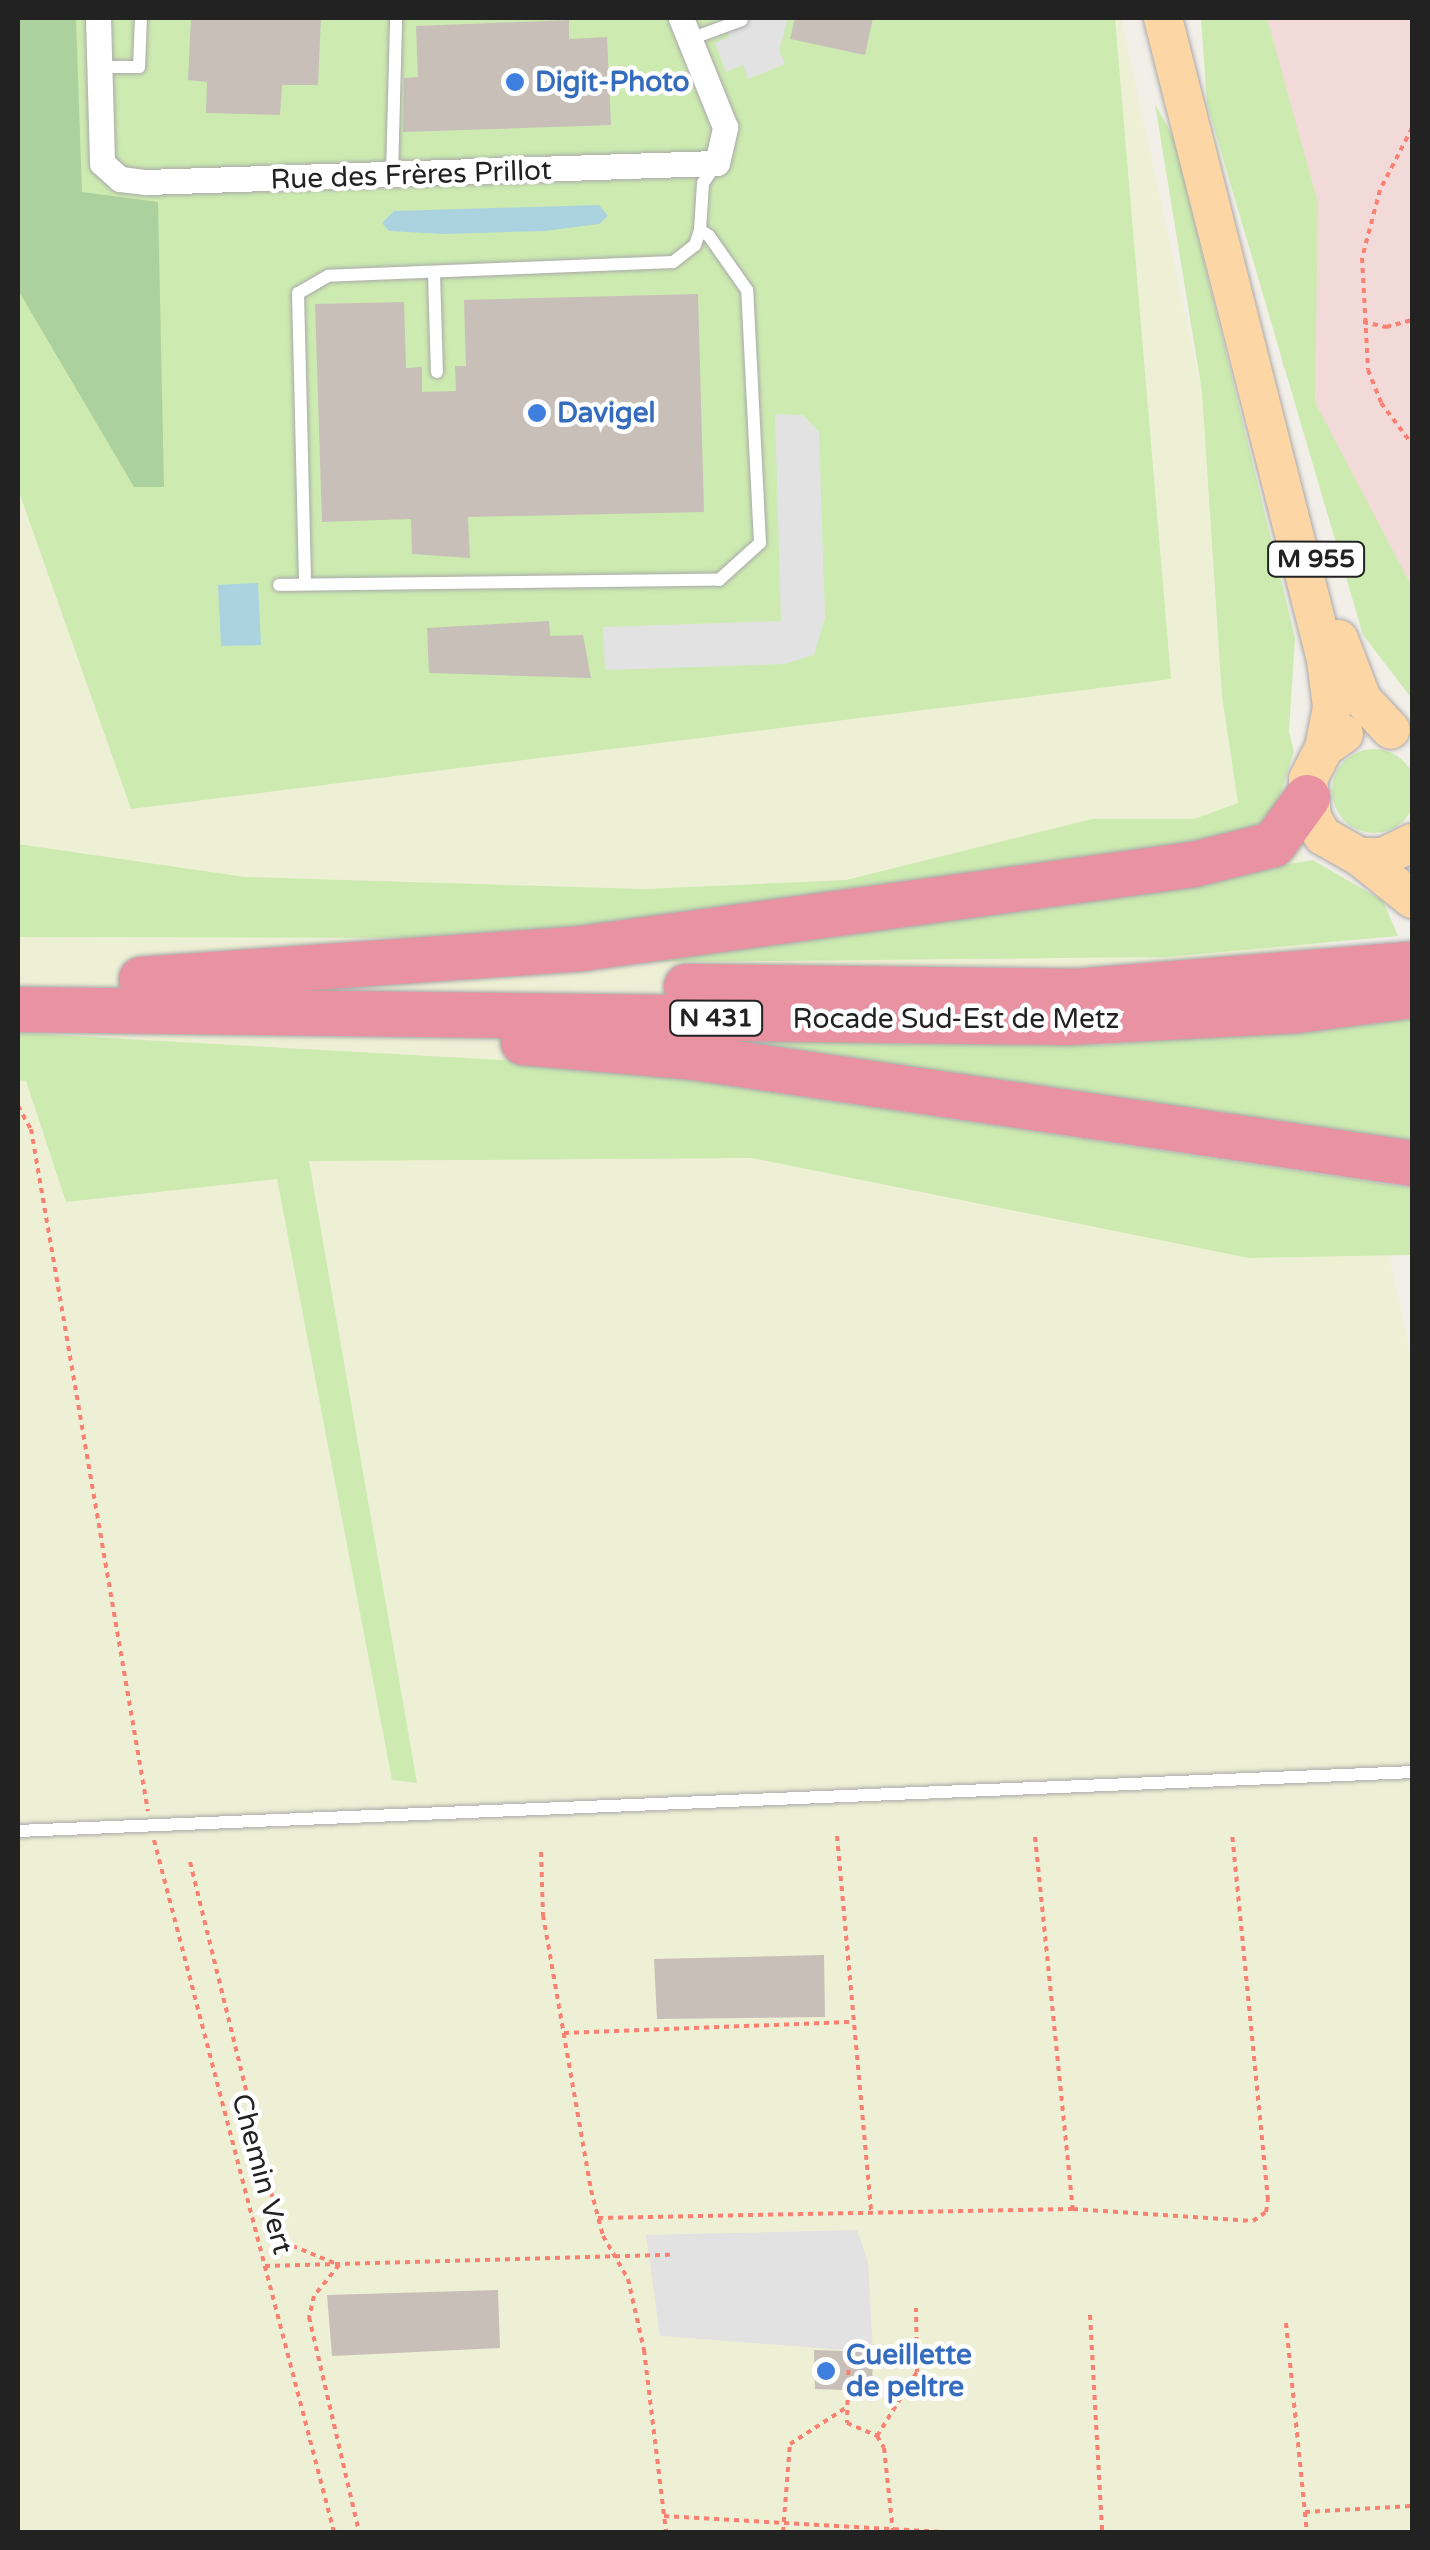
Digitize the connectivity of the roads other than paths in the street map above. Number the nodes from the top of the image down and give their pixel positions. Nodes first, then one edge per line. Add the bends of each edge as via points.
1 (98, 18) edge
2 (141, 18) edge
3 (396, 18) edge
4 (742, 20) edge
5 (1165, 20) edge
6 (686, 28) edge
7 (98, 66) junction
8 (717, 164) junction
9 (392, 176) junction
10 (700, 230) junction
11 (434, 273) junction
12 (438, 372) dead end
13 (1257, 380) junction
14 (304, 584) junction
15 (279, 585) dead end
16 (1402, 735) edge
17 (1324, 748) junction
18 (1307, 796) junction
19 (1412, 843) edge
20 (1360, 857) junction
21 (1412, 898) edge
22 (1412, 964) edge
23 (18, 977) edge
24 (134, 994) junction
25 (1412, 995) edge
26 (18, 1008) edge
27 (1412, 1163) edge
28 (1412, 1772) edge
29 (18, 1831) edge

1 - 7 street, Rue des Frères Prillot
2 - 7 lane via 139,67
3 - 9 lane
4 - 6 lane
5 - 13 main road, M 955
6 - 8 street via 725,126
7 - 9 street, Rue des Frères Prillot via 97,140 102,164 120,179
8 - 9 street, Rue des Frères Prillot
8 - 10 lane via 703,183
10 - 11 lane via 695,245 673,262
10 - 14 lane via 747,290 760,543 719,580
11 - 12 lane
11 - 14 lane via 328,276 298,293
13 - 16 main road, M 955 via 1279,430 1353,682
13 - 17 main road, M 955 via 1264,430 1326,660 1332,707
14 - 15 lane
16 - 17 main road via 1355,729
17 - 18 main road
18 - 20 main road via 1323,836
18 - 24 highway via 1273,844 1193,864 581,948
19 - 20 main road via 1383,857
20 - 21 main road
22 - 24 highway, Rocade Sud-Est de Metz / N 431 via 1073,991
23 - 24 highway, Rocade Sud-Est de Metz / N 431
24 - 25 highway, Rocade Sud-Est de Metz / N 431 via 1068,1022 1296,1010
24 - 26 highway, Rocade Sud-Est de Metz / N 431
24 - 27 highway via 694,1056
28 - 29 lane

